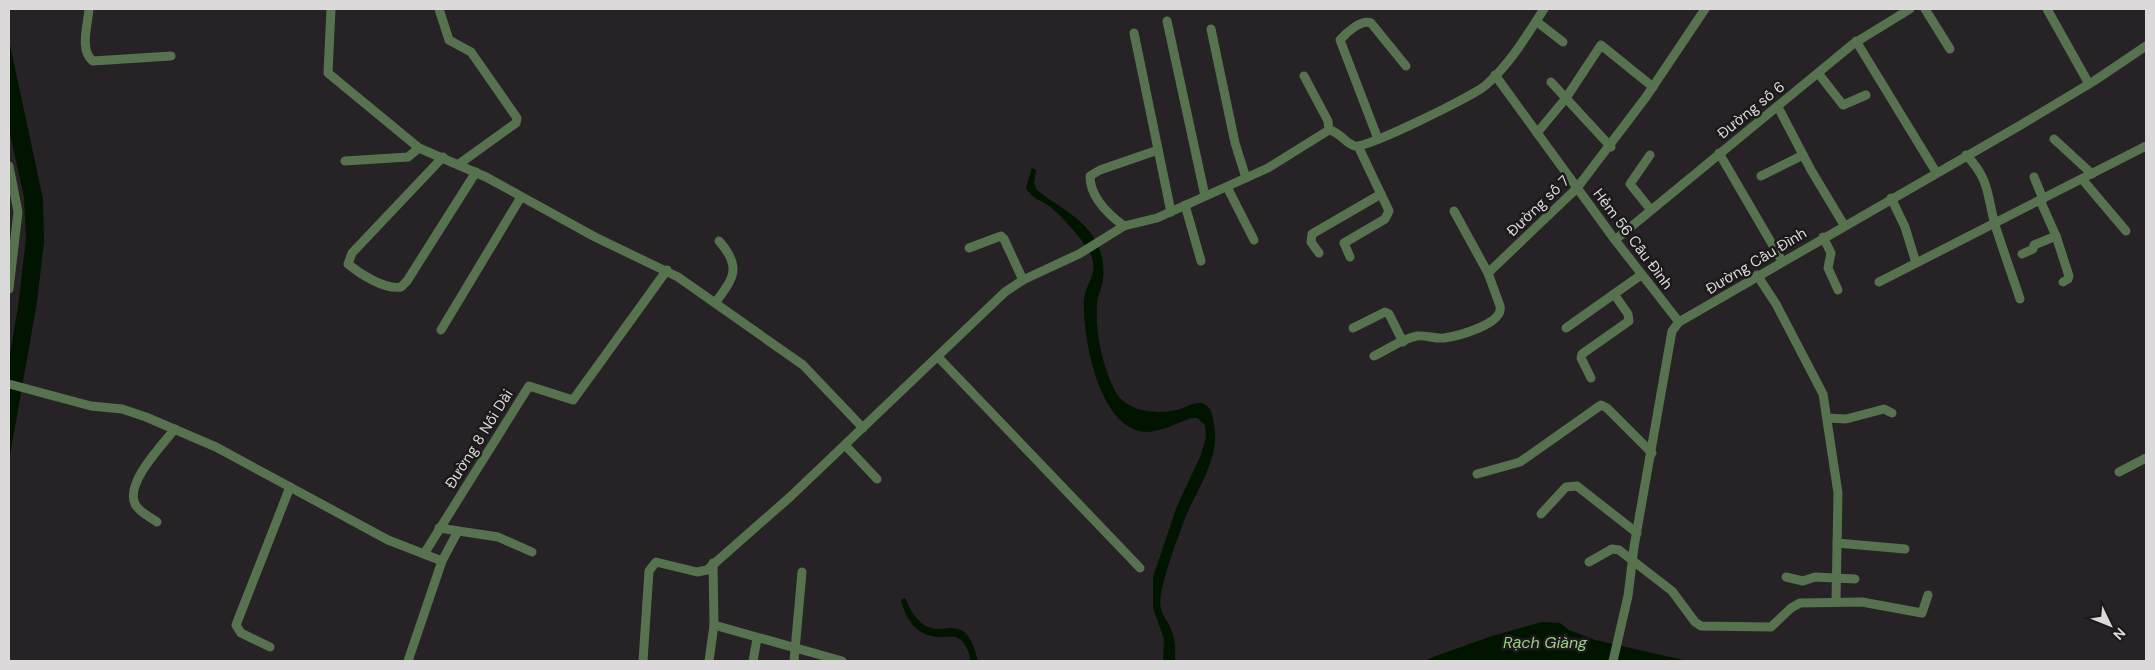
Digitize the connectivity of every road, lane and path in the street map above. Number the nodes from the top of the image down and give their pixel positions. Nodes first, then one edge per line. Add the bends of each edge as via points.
1 (89, 9) edge
2 (331, 9) edge
3 (439, 9) edge
4 (1544, 9) edge
5 (1705, 9) edge
6 (1910, 9) edge
7 (1924, 9) edge
8 (2047, 9) edge
9 (1167, 21) dead end
10 (1536, 21) junction
11 (1211, 29) dead end
12 (1134, 33) dead end
13 (1562, 42) dead end
14 (1856, 42) junction
15 (2146, 46) edge
16 (1950, 49) dead end
17 (171, 56) dead end
18 (1406, 66) dead end
19 (1818, 73) junction
20 (1495, 75) junction
21 (1304, 76) dead end
22 (1551, 82) dead end
23 (2089, 84) junction
24 (1653, 87) junction
25 (1866, 95) dead end
26 (1566, 98) junction
27 (1778, 107) junction
28 (1329, 130) junction
29 (1537, 133) junction
30 (1378, 139) junction
31 (2054, 139) dead end
32 (1358, 146) junction
33 (2146, 146) edge
34 (1610, 147) junction
35 (419, 148) junction
36 (1158, 150) junction
37 (1719, 153) junction
38 (1650, 155) dead end
39 (1803, 155) junction
40 (1966, 155) junction
41 (443, 157) junction
42 (345, 161) dead end
43 (459, 164) junction
44 (9, 166) edge
45 (476, 172) junction
46 (1936, 172) junction
47 (2092, 174) junction
48 (1761, 176) dead end
49 (2034, 177) dead end
50 (1246, 178) junction
51 (2082, 179) junction
52 (1226, 187) junction
53 (1578, 188) junction
54 (1381, 194) junction
55 (1205, 196) junction
56 (522, 198) junction
57 (1891, 198) junction
58 (2042, 199) junction
59 (1185, 205) junction
60 (1651, 210) junction
61 (1171, 212) junction
62 (1454, 212) dead end
63 (1994, 223) junction
64 (1844, 225) junction
65 (1120, 229) junction
66 (2126, 231) dead end
67 (2056, 236) junction
68 (1823, 237) junction
69 (1254, 240) dead end
70 (1615, 240) junction
71 (719, 241) dead end
72 (969, 248) dead end
73 (1319, 253) dead end
74 (2022, 254) dead end
75 (1350, 257) dead end
76 (1201, 260) dead end
77 (1782, 261) junction
78 (1916, 263) junction
79 (667, 270) junction
80 (1488, 273) junction
81 (1641, 275) junction
82 (1757, 275) junction
83 (1023, 280) junction
84 (1879, 282) dead end
85 (2063, 282) dead end
86 (9, 289) edge
87 (1838, 290) dead end
88 (1614, 294) junction
89 (2020, 299) dead end
90 (715, 303) junction
91 (1679, 322) junction
92 (1353, 328) dead end
93 (1566, 328) dead end
94 (441, 330) dead end
95 (1403, 342) junction
96 (1374, 356) dead end
97 (938, 357) junction
98 (1591, 378) dead end
99 (9, 384) edge
100 (1892, 413) dead end
101 (1828, 418) junction
102 (863, 428) junction
103 (174, 429) junction
104 (845, 445) junction
105 (1652, 453) junction
106 (2146, 458) edge
107 (2118, 472) dead end
108 (1477, 474) dead end
109 (877, 478) dead end
110 (290, 487) junction
111 (1541, 514) dead end
112 (157, 522) dead end
113 (439, 528) junction
114 (458, 531) junction
115 (1637, 533) junction
116 (1837, 543) junction
117 (1905, 549) dead end
118 (532, 552) dead end
119 (424, 554) junction
120 (1633, 559) junction
121 (442, 561) junction
122 (1589, 562) dead end
123 (713, 564) junction
124 (1140, 568) dead end
125 (802, 572) dead end
126 (1786, 577) dead end
127 (1836, 579) junction
128 (1855, 579) dead end
129 (1928, 595) dead end
130 (1836, 602) junction
131 (714, 625) junction
132 (757, 639) junction
133 (270, 647) dead end
134 (795, 649) junction
135 (408, 661) edge
136 (643, 661) edge
137 (709, 661) edge
138 (754, 661) edge
139 (794, 661) edge
140 (842, 661) edge
141 (1613, 661) edge

1 - 17 street via 85,50 93,61
2 - 35 street via 328,73
3 - 43 street via 449,40 471,52 517,118 516,123
4 - 10 street
5 - 24 street, Đường số 7
6 - 14 street, Đường số 6
7 - 16 street
8 - 23 street
9 - 55 street
10 - 13 street
10 - 20 street
11 - 50 street via 1235,143
12 - 36 street
14 - 19 street, Đường số 6
14 - 46 street
15 - 23 street, Đường Cầu Đình
18 - 30 street via 1371,22 1362,22 1340,40
19 - 25 street via 1843,105
19 - 27 street, Đường số 6
20 - 29 street, Hẻm 56 Cẫu Đình
20 - 30 street via 1477,92
21 - 28 street via 1328,121
22 - 26 street
23 - 40 street, Đường Cầu Đình
24 - 26 street via 1601,45
24 - 34 street, Đường số 7
26 - 29 street
26 - 34 street
27 - 37 street, Đường số 6
27 - 39 street
28 - 32 street
28 - 50 street
29 - 53 street, Hẻm 56 Cẫu Đình
30 - 32 street
31 - 47 street
32 - 54 street
33 - 47 street
34 - 53 street, Đường số 7
35 - 41 street
35 - 42 street via 408,157
36 - 61 street
36 - 65 street via 1090,176 1096,196
37 - 60 street, Đường số 6
37 - 77 street
38 - 60 street via 1630,184
39 - 48 street
39 - 64 street
40 - 46 street, Đường Cầu Đình
40 - 63 street via 1986,185
41 - 43 street
41 - 45 street via 352,253 348,264 353,269 388,287 401,286
43 - 45 street
44 - 86 street via 18,212
45 - 56 street
46 - 57 street, Đường Cầu Đình
47 - 51 street
49 - 58 street
50 - 52 street
51 - 58 street
51 - 66 street
52 - 55 street
52 - 69 street
53 - 70 street, Hẻm 56 Cẫu Đình
53 - 80 street, Đường số 7
54 - 73 street via 1312,234 1311,242
54 - 75 street via 1388,216 1344,243
55 - 59 street
56 - 79 street
56 - 94 street
57 - 64 street, Đường Cầu Đình
57 - 78 street via 1905,227
58 - 63 street
58 - 67 street
59 - 61 street
59 - 76 street
60 - 70 street, Đường số 6
61 - 65 street
62 - 80 street
63 - 78 street
63 - 89 street
64 - 68 street, Đường Cầu Đình
65 - 83 street via 1079,254
67 - 74 street
67 - 85 street via 2069,276
68 - 77 street, Đường Cầu Đình
68 - 87 street via 1831,253 1828,268
70 - 81 street, Hẻm 56 Cẫu Đình
71 - 90 street via 733,262 731,281
72 - 83 street via 1001,236
77 - 82 street, Đường Cầu Đình
78 - 84 street
79 - 90 street
79 - 113 street, Đường 8 Nối Dài via 573,400 529,386
80 - 95 street via 1501,311 1492,322 1443,338 1418,336
81 - 88 street
81 - 91 street, Hẻm 56 Cẫu Đình
82 - 91 street, Đường Cầu Đình
82 - 101 street via 1776,304 1823,394
83 - 97 street via 1005,292
88 - 93 street
88 - 98 street via 1628,314 1629,321 1582,354
90 - 102 street via 802,365
91 - 105 street via 1672,332
92 - 95 street via 1385,312
95 - 96 street
97 - 102 street
97 - 124 street
99 - 103 street via 91,406 122,408
100 - 101 street via 1884,409 1846,419
101 - 116 street via 1837,484
102 - 104 street
103 - 110 street via 216,447
103 - 112 street via 134,487 136,505
104 - 109 street
104 - 123 street
105 - 108 street via 1608,408 1601,405 1520,462
105 - 115 street
106 - 107 street
110 - 119 street via 388,540
110 - 133 street via 236,625 241,634
111 - 115 street via 1566,487 1577,486
113 - 114 street
113 - 119 street, Đường 8 Nối Dài
114 - 118 street via 498,538
114 - 121 street
115 - 120 street
116 - 117 street
116 - 127 street
119 - 121 street
120 - 122 street via 1615,548
120 - 130 street via 1672,591 1695,622 1705,627 1771,627 1800,603
120 - 141 street via 1623,623
121 - 135 street
123 - 131 street
123 - 136 street via 703,572 653,563 649,572
125 - 134 street
126 - 127 street via 1803,581 1815,577
127 - 128 street
127 - 130 street
129 - 130 street via 1924,612 1920,614 1865,603
131 - 132 street
131 - 137 street
132 - 134 street
132 - 138 street
134 - 139 street
134 - 140 street

